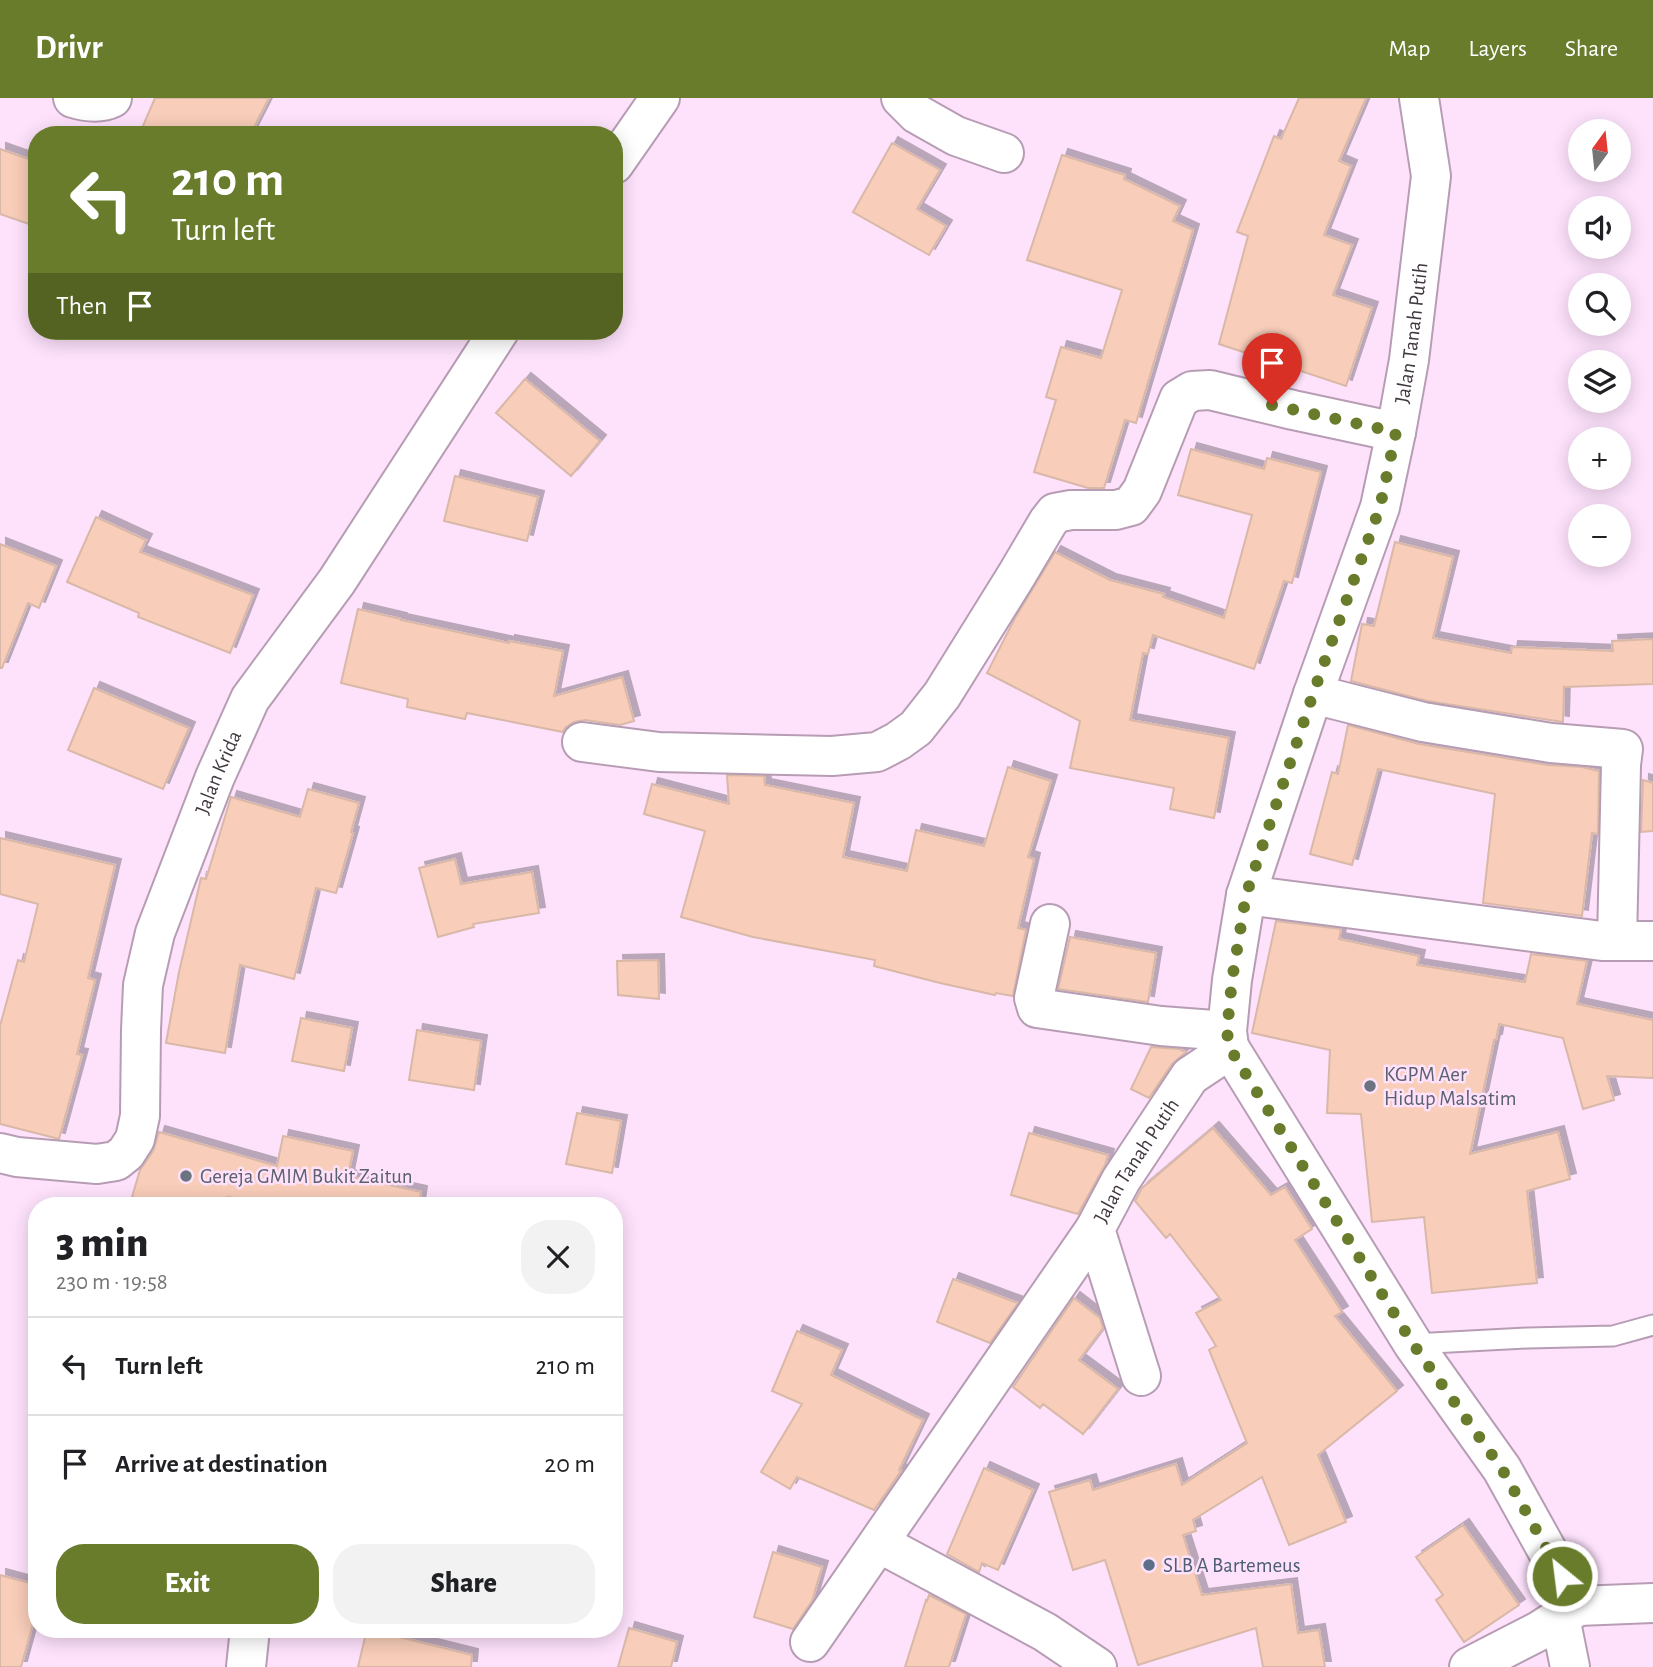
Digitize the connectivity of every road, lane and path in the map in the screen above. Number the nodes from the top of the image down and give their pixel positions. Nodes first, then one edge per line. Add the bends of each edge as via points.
1 (72, 98) edge
2 (112, 98) edge
3 (660, 98) edge
4 (901, 98) edge
5 (1419, 98) edge
6 (623, 151) edge
7 (1004, 153) dead end
8 (493, 340) edge
9 (1396, 432) junction
10 (1313, 694) junction
11 (582, 742) dead end
12 (1638, 747) edge
13 (1246, 895) junction
14 (1051, 923) dead end
15 (1635, 941) edge
16 (1228, 1039) junction
17 (0, 1153) edge
18 (1095, 1229) junction
19 (1653, 1325) edge
20 (1413, 1344) junction
21 (1141, 1376) dead end
22 (879, 1543) junction
23 (1653, 1603) edge
24 (1569, 1612) junction
25 (249, 1638) edge
26 (810, 1642) dead end
27 (246, 1667) edge
28 (1097, 1667) edge
29 (1469, 1667) edge
30 (1570, 1667) edge

1 - 2 street via 105,102
3 - 6 street
4 - 7 street via 917,114 956,136
5 - 9 street, Jalan Tanah Putih via 1431,176
8 - 17 street, Jalan Krida via 337,581 250,699 215,777 155,933 144,985 140,1116 135,1139 116,1161 97,1164
9 - 10 street, Jalan Tanah Putih via 1380,507
9 - 11 street via 1210,390 1192,391 1179,399 1142,491 1131,506 1055,513 942,695 916,727 877,752 832,756 660,752
10 - 12 street via 1436,724 1551,744
10 - 13 street, Jalan Tanah Putih
12 - 15 street via 1621,765
13 - 15 street via 1602,941
13 - 16 street, Jalan Tanah Putih
14 - 16 street via 1034,998 1037,1008
16 - 18 street, Jalan Tanah Putih via 1214,1060 1189,1076
16 - 20 street
18 - 21 street, Jalan Tanah Putih
18 - 22 street
19 - 20 lane via 1613,1336
20 - 24 street via 1502,1469
22 - 26 street
22 - 28 street via 1045,1632
23 - 24 street
24 - 29 street
24 - 30 street
25 - 27 street

